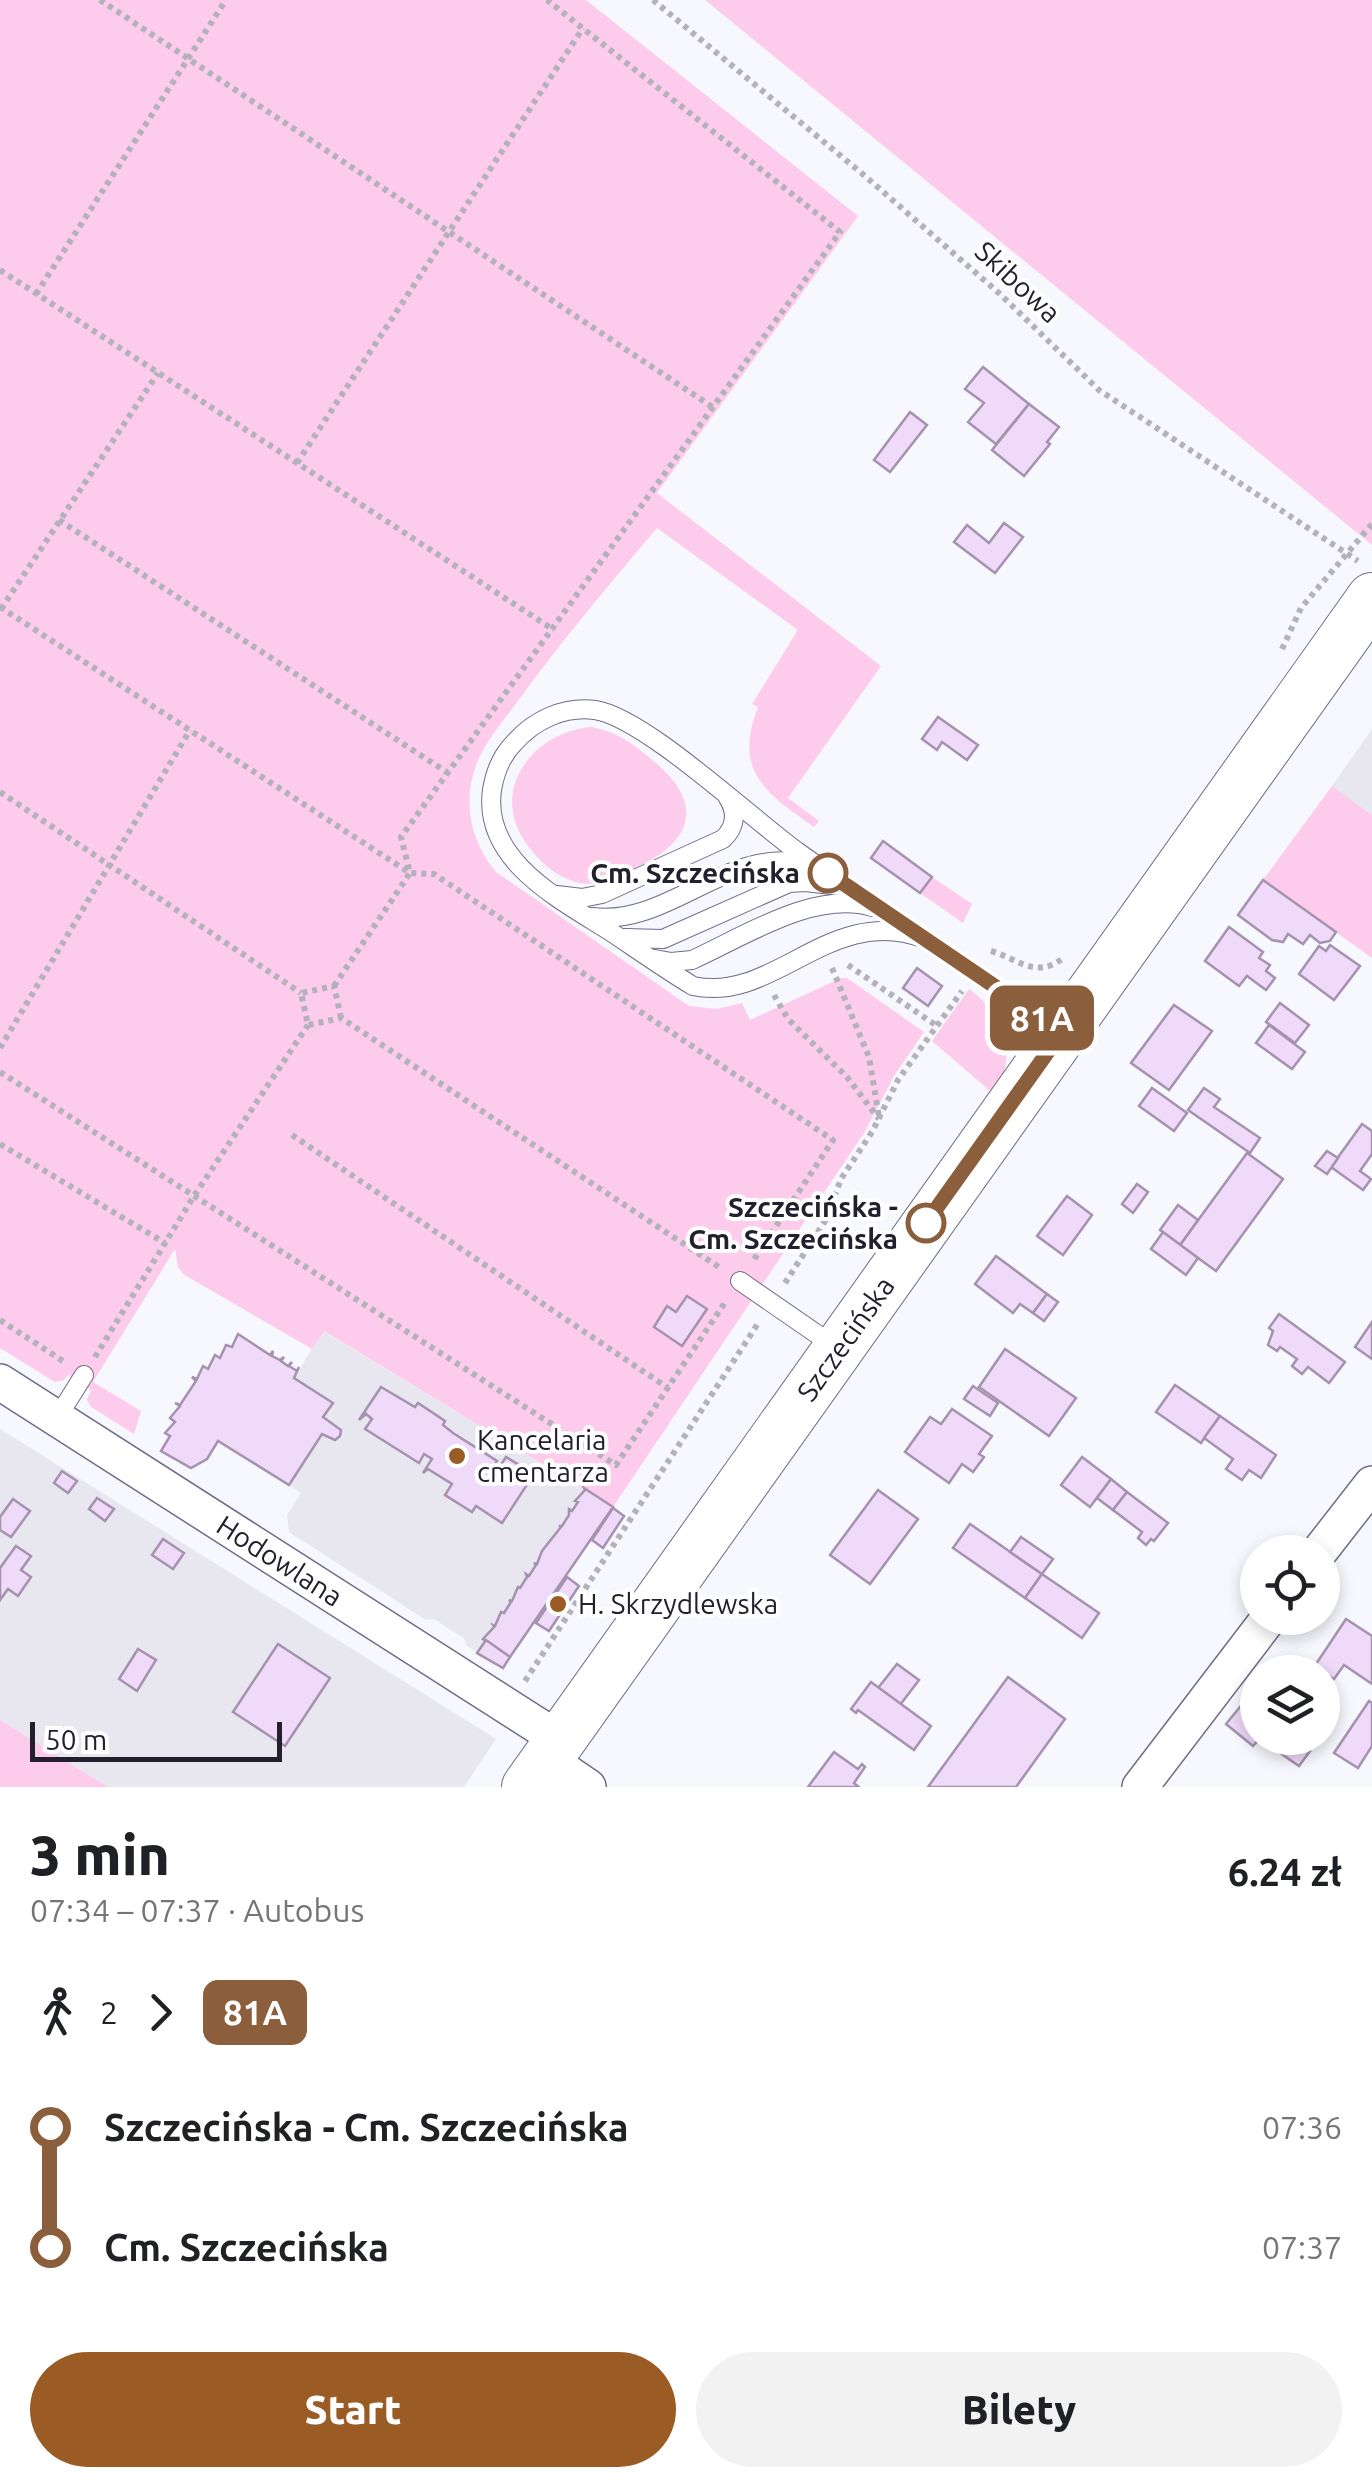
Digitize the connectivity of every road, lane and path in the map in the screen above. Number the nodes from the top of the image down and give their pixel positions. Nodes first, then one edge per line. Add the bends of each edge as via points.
1 (100, 0) edge
2 (226, 0) edge
3 (547, 0) edge
4 (653, 0) edge
5 (583, 28) junction
6 (188, 58) junction
7 (450, 232) junction
8 (0, 270) edge
9 (36, 294) junction
10 (158, 373) junction
11 (714, 408) junction
12 (297, 463) junction
13 (59, 520) junction
14 (1372, 570) edge
15 (1372, 598) edge
16 (0, 608) edge
17 (554, 630) junction
18 (190, 730) junction
19 (448, 773) junction
20 (0, 792) edge
21 (728, 798) junction
22 (108, 865) junction
23 (410, 872) junction
24 (828, 872) junction
25 (548, 890) junction
26 (860, 894) junction
27 (582, 914) junction
28 (890, 915) junction
29 (614, 934) junction
30 (925, 938) junction
31 (646, 955) junction
32 (817, 972) dead end
33 (837, 980) dead end
34 (334, 986) junction
35 (965, 986) dead end
36 (776, 991) dead end
37 (301, 994) junction
38 (341, 1018) junction
39 (308, 1025) junction
40 (937, 1026) junction
41 (1062, 1032) junction
42 (0, 1048) edge
43 (0, 1072) edge
44 (879, 1119) junction
45 (292, 1136) dead end
46 (0, 1144) edge
47 (194, 1196) junction
48 (165, 1243) junction
49 (740, 1281) junction
50 (772, 1302) junction
51 (0, 1320) edge
52 (837, 1348) junction
53 (84, 1375) junction
54 (0, 1382) edge
55 (668, 1388) junction
56 (57, 1418) junction
57 (1372, 1484) edge
58 (1332, 1535) edge
59 (1256, 1635) edge
60 (519, 1691) dead end
61 (544, 1762) edge
62 (588, 1787) edge
63 (1140, 1787) edge

1 - 6 path
2 - 6 path
3 - 5 path
4 - 14 path, Skibowa via 896,202 1099,390
5 - 7 path
5 - 11 path via 840,232
6 - 7 path
6 - 9 path
7 - 11 path
7 - 12 path
8 - 9 path
9 - 10 path
10 - 12 path
10 - 13 path
11 - 17 path
12 - 17 path
13 - 16 path
13 - 19 path
15 - 41 main road, Szczecińska
16 - 18 path
17 - 19 path
18 - 22 path
18 - 23 path
19 - 23 path via 401,838
20 - 22 path
21 - 24 lane
21 - 25 lane via 732,826 715,843 602,894 570,897
21 - 25 lane via 618,717 570,710 546,718 507,750 491,796 493,820 512,859
22 - 37 path
22 - 42 path
23 - 34 path
23 - 49 path via 434,874 834,1140
24 - 26 lane
24 - 27 lane via 805,863 760,862 632,916
25 - 27 lane
26 - 28 lane
26 - 29 lane via 790,883 662,938
27 - 29 lane
28 - 30 lane
28 - 31 lane via 852,903 820,904 692,960
29 - 31 lane
30 - 31 lane via 895,929 859,932 722,990 693,986
30 - 41 lane
32 - 40 path via 852,966
33 - 44 path via 869,1056
34 - 37 path
34 - 38 path
35 - 40 path
36 - 44 path via 788,1019
37 - 39 path
38 - 39 path
38 - 49 path
39 - 47 path
40 - 44 path
41 - 52 main road, Szczecińska
43 - 47 path
44 - 50 path via 841,1179 826,1221
45 - 55 path
46 - 48 path
47 - 48 path
47 - 55 path via 616,1465
48 - 53 path
49 - 50 lane
49 - 55 path
50 - 52 lane
50 - 60 path
51 - 53 path
52 - 61 main road, Szczecińska
53 - 56 lane
54 - 56 street, Hodowlana
56 - 61 street, Hodowlana
57 - 58 street
59 - 63 street
61 - 62 street, Hodowlana

